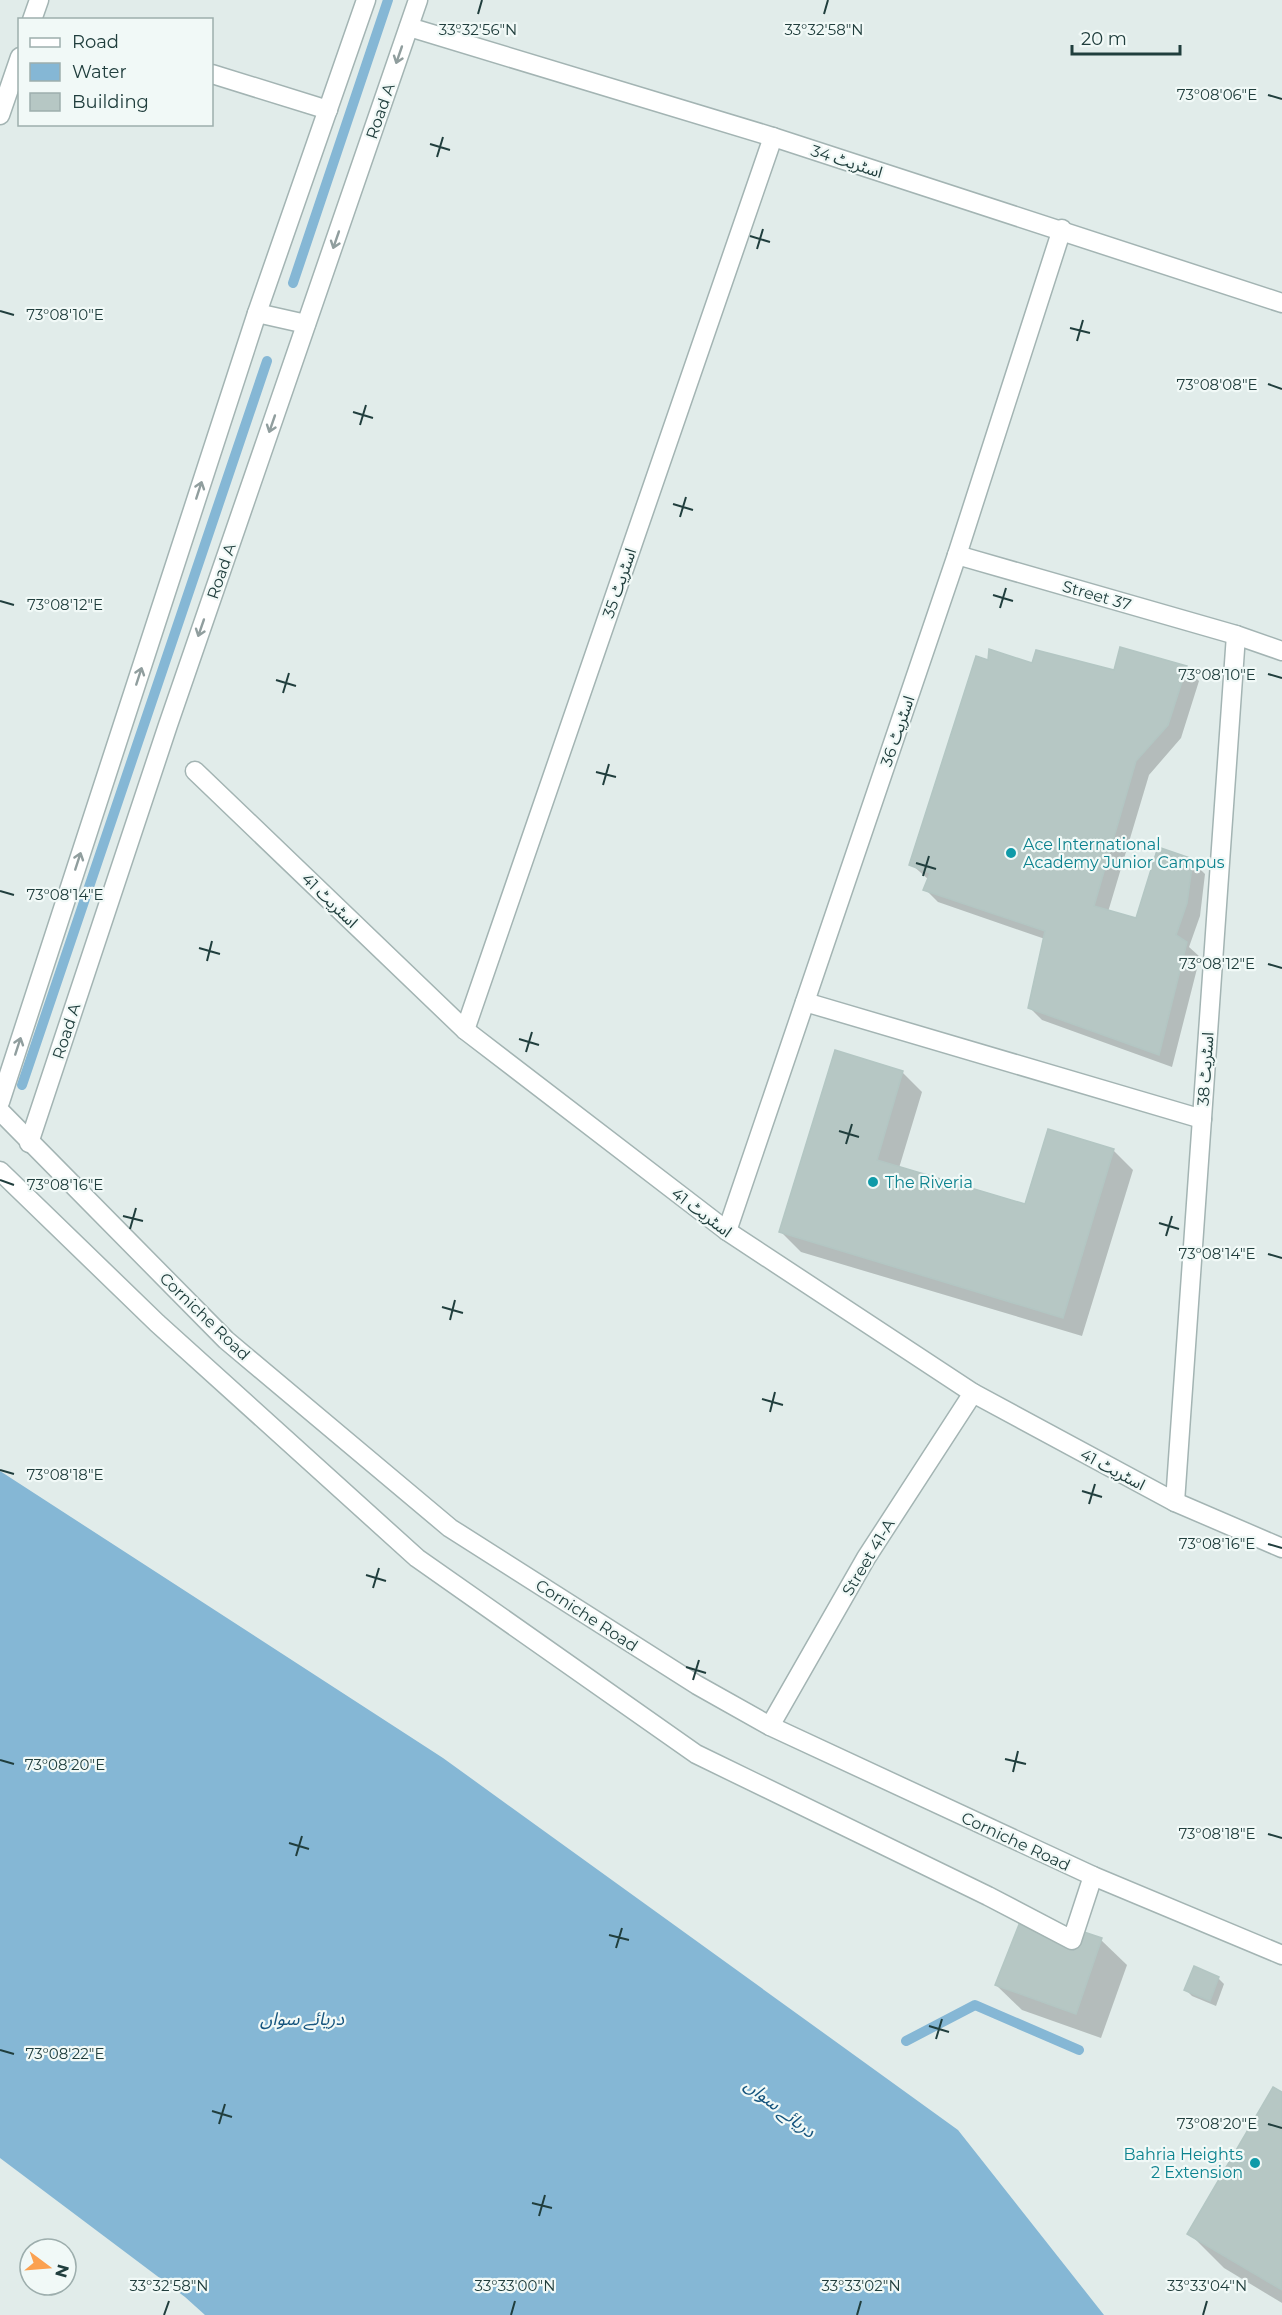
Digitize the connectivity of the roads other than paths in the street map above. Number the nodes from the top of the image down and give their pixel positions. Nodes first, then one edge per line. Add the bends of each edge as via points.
1 (39, 0) edge
2 (366, 0) edge
3 (418, 0) edge
4 (35, 18) edge
5 (409, 27) junction
6 (18, 63) edge
7 (213, 74) edge
8 (328, 110) junction
9 (0, 115) edge
10 (772, 137) junction
11 (1062, 229) junction
12 (1282, 303) edge
13 (256, 313) junction
14 (306, 324) junction
15 (957, 555) junction
16 (1236, 635) junction
17 (1282, 651) edge
18 (195, 771) dead end
19 (805, 1002) junction
20 (465, 1030) junction
21 (0, 1102) edge
22 (0, 1111) edge
23 (1202, 1119) junction
24 (29, 1143) junction
25 (0, 1171) edge
26 (727, 1231) junction
27 (973, 1393) junction
28 (1175, 1502) junction
29 (1282, 1548) edge
30 (770, 1726) junction
31 (1093, 1876) junction
32 (1282, 1955) edge

1 - 4 street
2 - 8 street
3 - 5 street, Road A
5 - 10 street, اسٹریٹ 34
5 -> 14 street, Road A
6 - 9 street
7 - 8 street
8 - 13 street
10 - 11 street, اسٹریٹ 34
10 - 20 street, اسٹریٹ 35
11 - 12 street, اسٹریٹ 34
11 - 15 street, اسٹریٹ 36
13 - 14 street
21 -> 13 street
14 -> 24 street, Road A
15 - 16 street, Street 37
15 - 19 street, اسٹریٹ 36
16 - 17 street
16 - 23 street, اسٹریٹ 38
18 - 20 street, اسٹریٹ 41
19 - 23 street
19 - 26 street, اسٹریٹ 36
20 - 26 street, اسٹریٹ 41
22 - 24 street, Corniche Road
23 - 28 street, اسٹریٹ 38
24 - 30 street, Corniche Road via 226,1340 450,1528 698,1685
25 - 31 street via 157,1323 417,1558 696,1754 1072,1940
26 - 27 street, اسٹریٹ 41
27 - 28 street, اسٹریٹ 41
27 - 30 street, Street 41-A via 866,1558
28 - 29 street, اسٹریٹ 41
30 - 31 street, Corniche Road
31 - 32 street, Corniche Road

